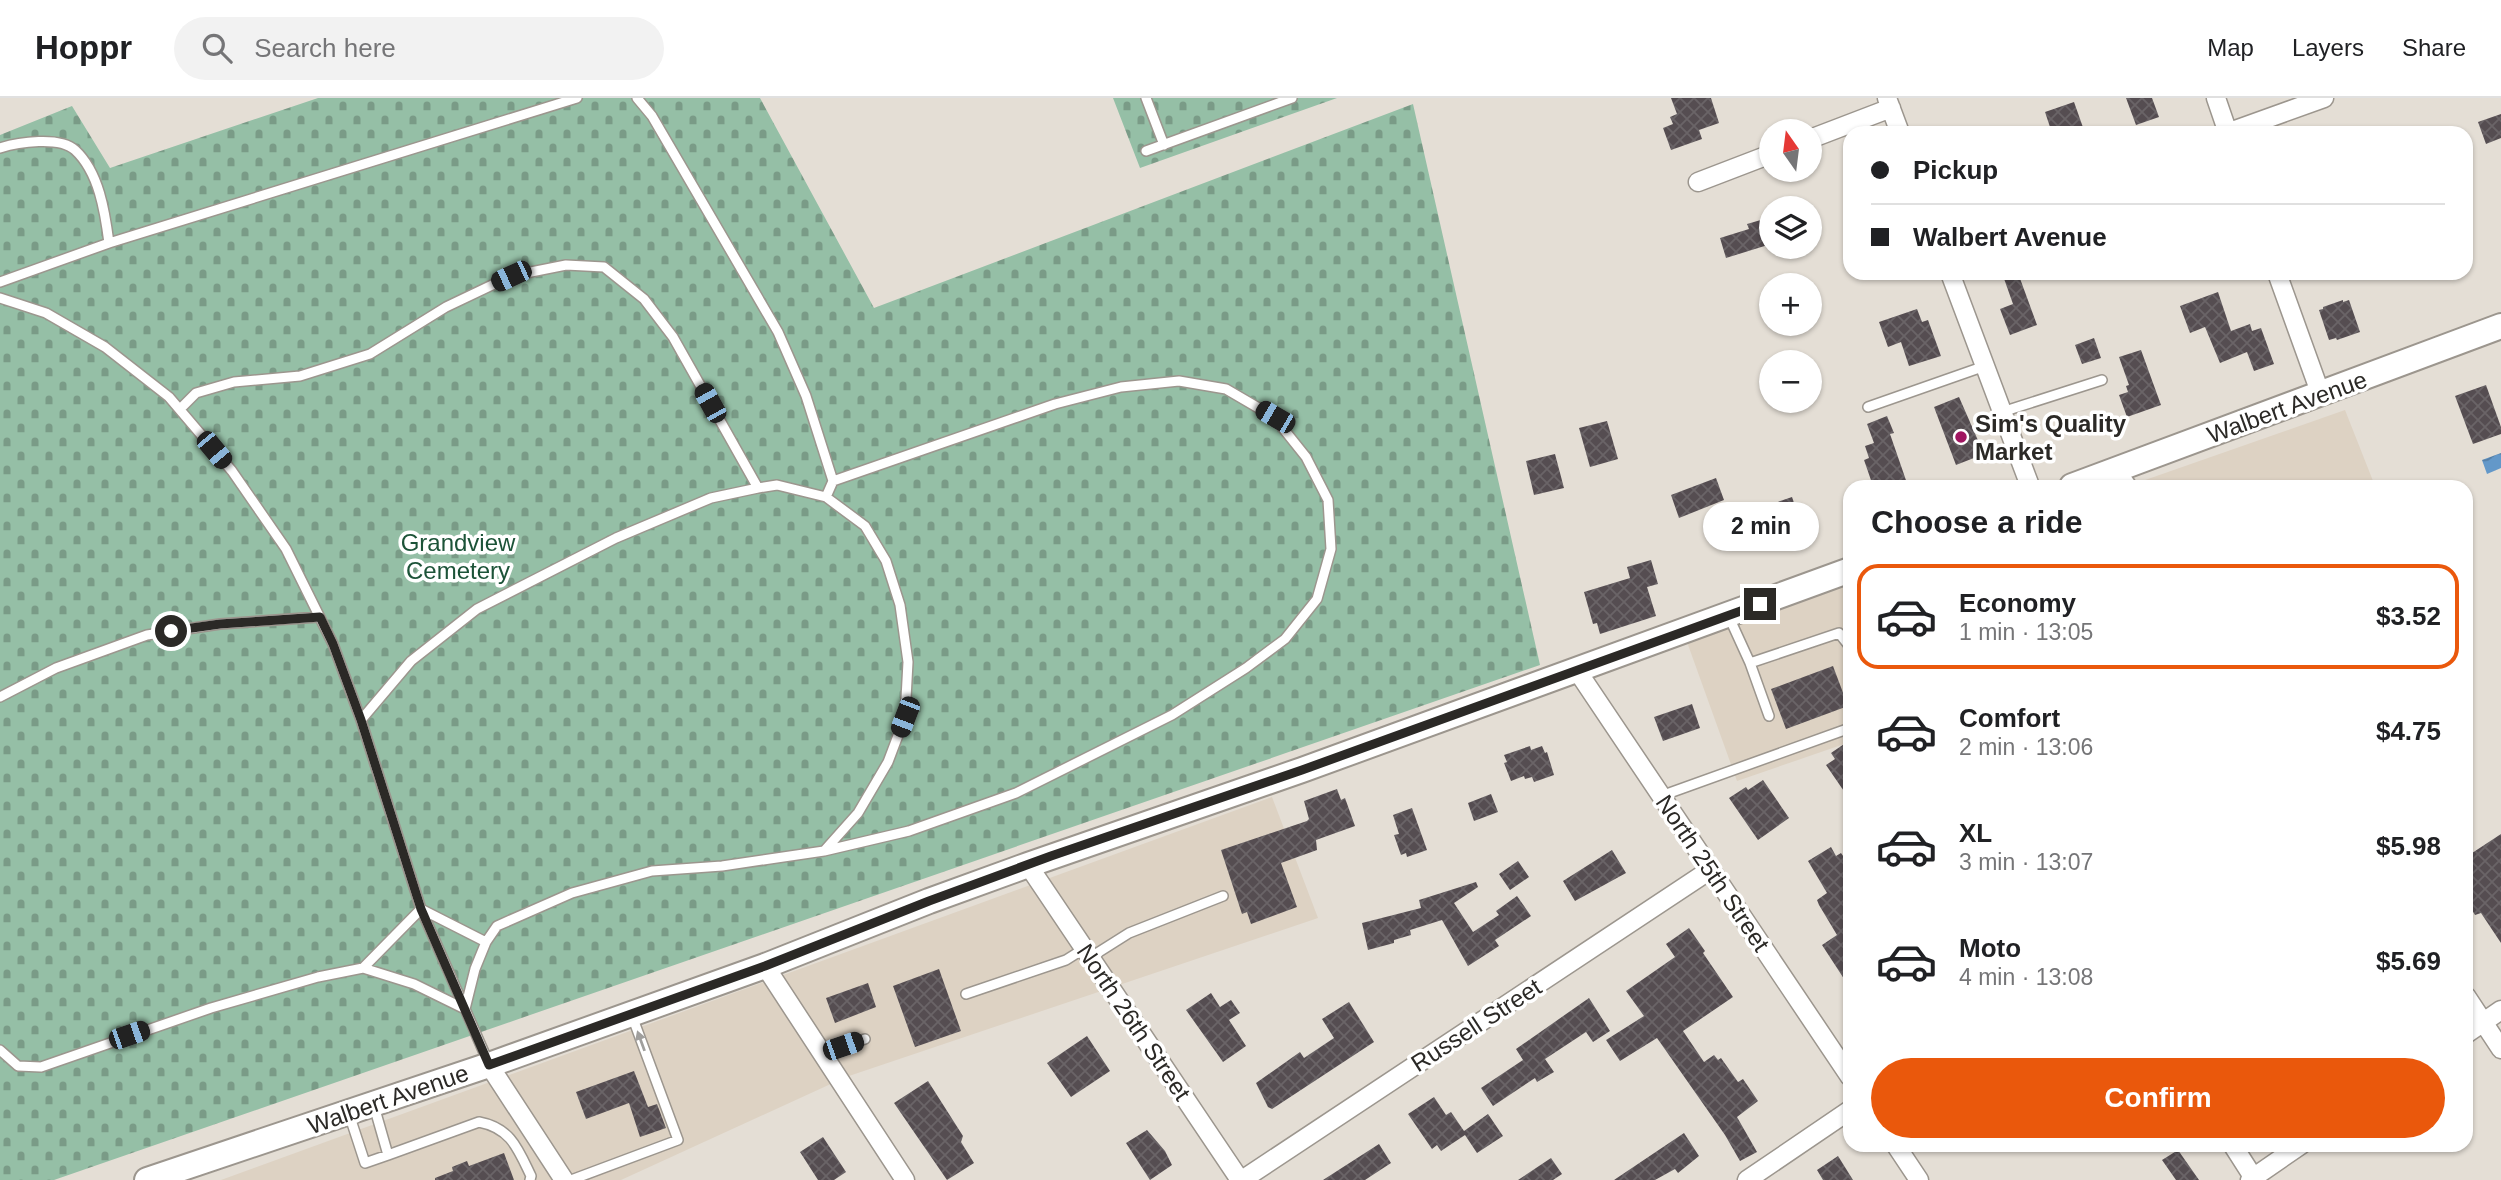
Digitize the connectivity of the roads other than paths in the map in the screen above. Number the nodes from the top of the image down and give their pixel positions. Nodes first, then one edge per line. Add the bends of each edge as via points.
1 (577, 98) edge
2 (638, 98) edge
3 (1146, 98) edge
4 (1293, 98) edge
5 (2216, 98) edge
6 (2325, 98) edge
7 (1889, 103) edge
8 (1897, 126) edge
9 (2226, 126) edge
10 (2247, 126) edge
11 (1822, 134) edge
12 (1164, 145) junction
13 (0, 148) edge
14 (1146, 151) dead end
15 (1759, 159) edge
16 (1698, 182) dead end
17 (109, 243) junction
18 (1953, 280) edge
19 (2280, 280) edge
20 (0, 282) edge
21 (0, 298) edge
22 (2501, 326) edge
23 (1985, 366) junction
24 (2102, 380) dead end
25 (2321, 395) junction
26 (1868, 407) dead end
27 (180, 409) junction
28 (2002, 412) junction
29 (2121, 479) edge
30 (2028, 480) edge
31 (833, 481) junction
32 (758, 488) junction
33 (827, 497) junction
34 (1843, 575) edge
35 (1728, 616) junction
36 (320, 617) junction
37 (1843, 638) edge
38 (1750, 663) junction
39 (1576, 669) junction
40 (0, 697) edge
41 (1769, 716) dead end
42 (361, 720) junction
43 (1843, 731) edge
44 (1661, 796) junction
45 (824, 851) junction
46 (1028, 865) junction
47 (1710, 870) junction
48 (1223, 896) dead end
49 (421, 909) junction
50 (486, 942) junction
51 (1088, 952) junction
52 (765, 966) junction
53 (363, 968) junction
54 (966, 994) dead end
55 (2473, 1007) edge
56 (465, 1009) junction
57 (2501, 1010) edge
58 (632, 1014) junction
59 (2483, 1022) junction
60 (2473, 1029) edge
61 (865, 1038) dead end
62 (2501, 1049) edge
63 (0, 1050) edge
64 (821, 1053) junction
65 (489, 1065) junction
66 (1843, 1067) edge
67 (373, 1104) junction
68 (348, 1113) junction
69 (1843, 1115) edge
70 (1900, 1152) edge
71 (2237, 1152) edge
72 (2291, 1152) edge
73 (388, 1155) junction
74 (2253, 1179) edge
75 (147, 1180) edge
76 (530, 1180) edge
77 (564, 1180) edge
78 (571, 1180) edge
79 (905, 1180) edge
80 (1241, 1180) edge
81 (1746, 1180) edge
82 (1919, 1180) edge

1 - 17 lane
2 - 31 lane via 778,332 806,396
3 - 12 lane
4 - 12 lane
5 - 9 street
6 - 10 street
7 - 8 street
7 - 11 street
12 - 14 lane
13 - 17 lane via 50,142 74,148 90,169
15 - 16 street
17 - 20 lane
18 - 23 street
19 - 25 street
21 - 27 lane via 46,313 105,346
22 - 25 main road, Walbert Avenue
23 - 26 lane
23 - 28 street
24 - 28 lane
25 - 29 main road, Walbert Avenue
27 - 32 lane via 196,393 234,382 300,376 370,354 446,307 511,276 566,265 604,267 644,299 673,337
27 - 36 lane via 232,471 286,549
28 - 30 street
31 - 33 lane
31 - 45 lane via 1055,404 1121,387 1179,381 1226,389 1275,417 1306,457 1328,500 1331,549 1317,599 1285,639 1172,715 1016,793 909,831
32 - 33 lane via 777,485
32 - 42 lane via 711,498 640,528 477,609 411,661
33 - 45 lane via 865,526 886,561 900,605 908,662 905,717 888,762 858,813
34 - 35 main road, Walbert Avenue
35 - 38 lane
35 - 39 main road, Walbert Avenue
36 - 40 lane via 147,635 56,668
36 - 42 lane
37 - 38 lane via 1839,633
38 - 41 lane
39 - 44 street, North 25th Street
39 - 46 main road, Walbert Avenue
42 - 49 lane
43 - 44 lane
44 - 47 street, North 25th Street
45 - 50 lane via 652,872 572,893 497,926
46 - 51 street, North 26th Street
46 - 52 main road, Walbert Avenue
47 - 66 street, North 25th Street
47 - 80 street, Russell Street
48 - 51 lane
49 - 50 lane
49 - 53 lane
49 - 56 lane
50 - 56 lane
51 - 54 lane
51 - 80 street, North 26th Street
52 - 58 main road, Walbert Avenue
52 - 64 street
53 - 56 lane via 414,984
53 - 63 lane via 318,976 211,1008 41,1067 18,1066
55 - 59 street
56 - 65 lane
57 - 59 street
58 - 65 main road, Walbert Avenue
78 -> 58 lane via 678,1140
59 - 60 street
59 - 62 street
61 - 64 lane
64 - 79 street
65 - 67 main road, Walbert Avenue
65 - 77 street
67 - 68 main road, Walbert Avenue
67 - 73 lane
68 - 73 lane via 365,1163
68 - 75 main road, Walbert Avenue
69 - 81 street
70 - 82 street
71 - 74 street
72 - 74 street
73 - 76 lane via 479,1122 506,1132

